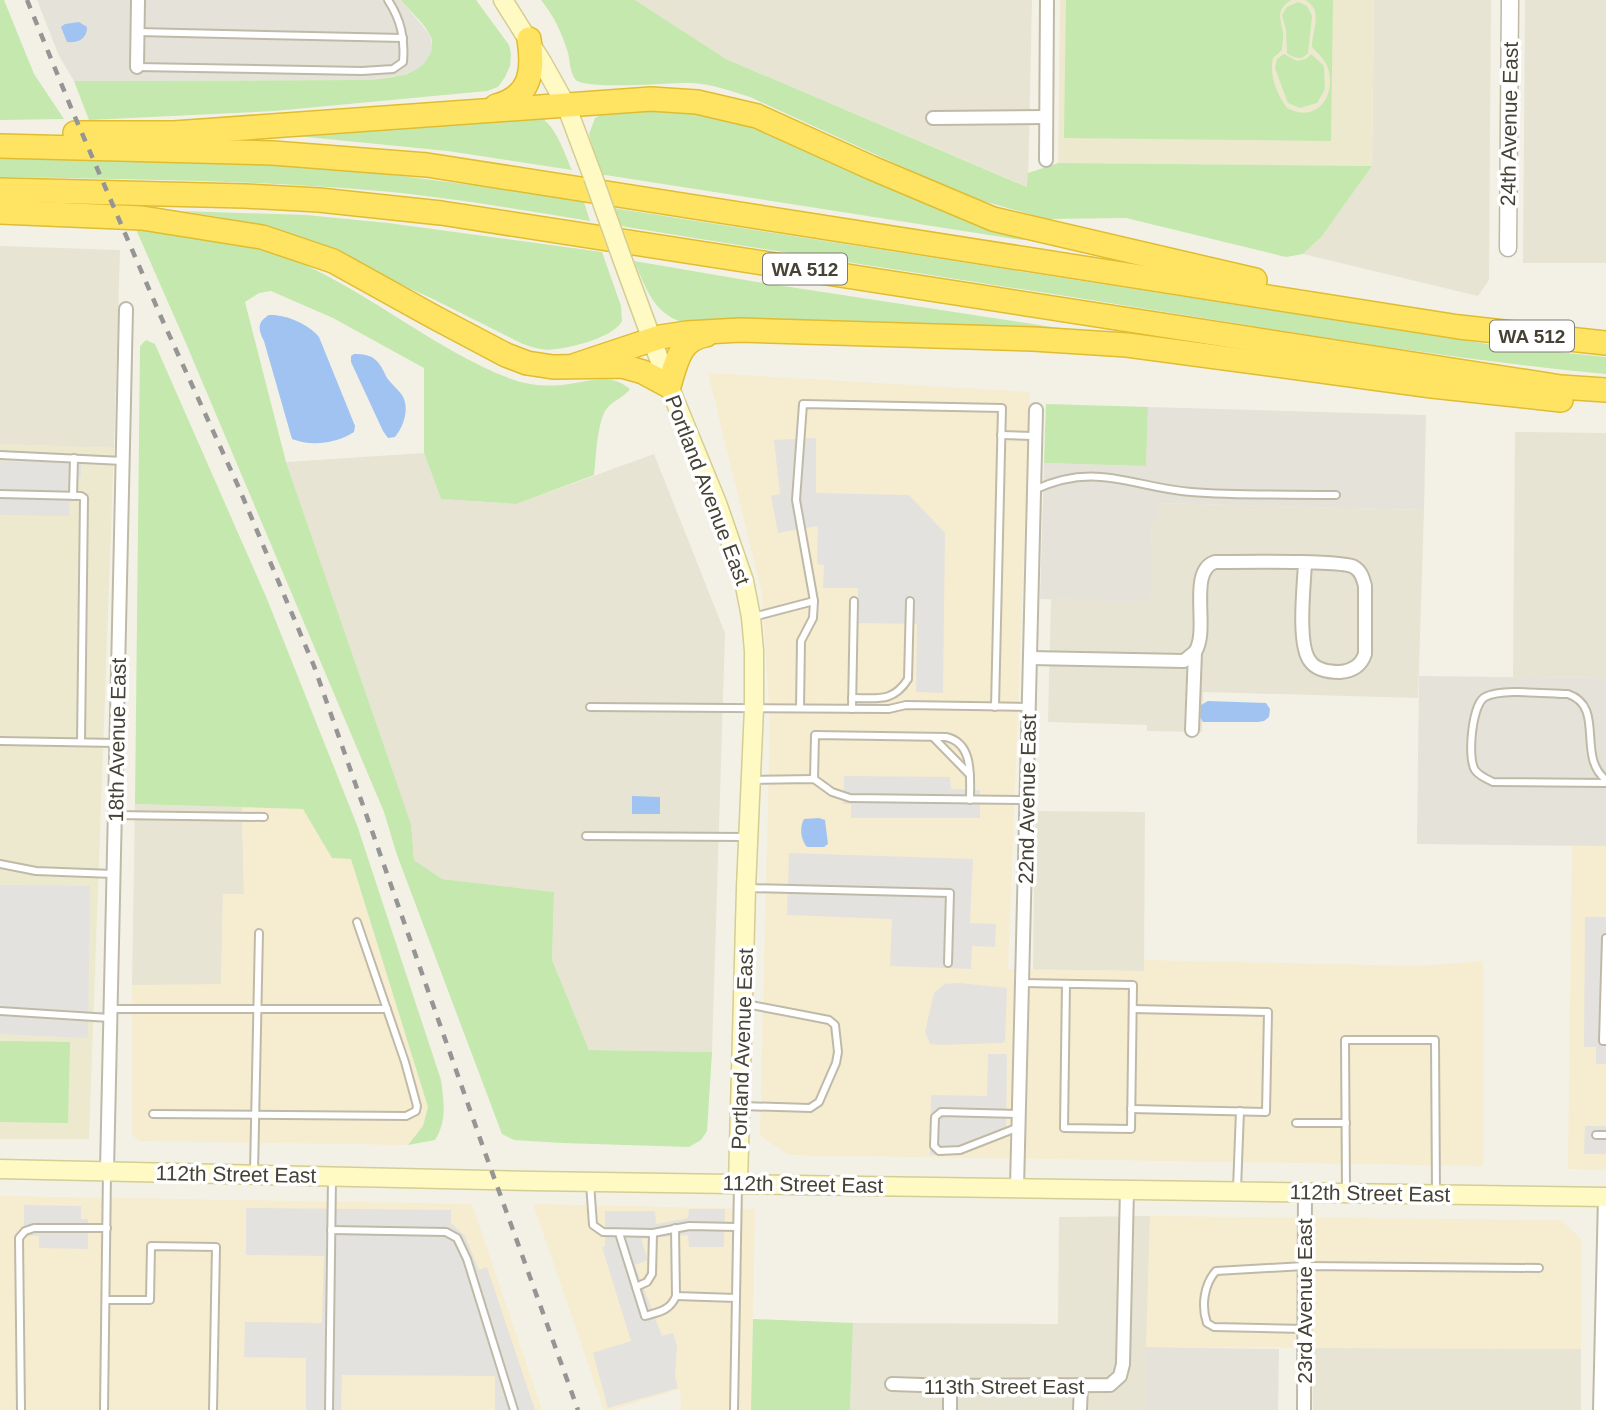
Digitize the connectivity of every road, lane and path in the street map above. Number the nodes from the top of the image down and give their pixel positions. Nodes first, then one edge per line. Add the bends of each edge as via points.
1 (138, 0) edge
2 (388, 0) edge
3 (503, 0) edge
4 (1047, 0) edge
5 (1510, 0) edge
6 (138, 32) junction
7 (403, 38) junction
8 (529, 40) junction
9 (137, 67) joint
10 (566, 105) junction
11 (473, 111) junction
12 (1046, 117) junction
13 (933, 118) dead end
14 (0, 132) edge
15 (0, 146) edge
16 (1046, 160) dead end
17 (0, 190) edge
18 (0, 212) edge
19 (1508, 248) dead end
20 (126, 309) dead end
21 (1459, 327) junction
22 (740, 330) junction
23 (652, 340) junction
24 (1606, 343) edge
25 (576, 365) junction
26 (669, 386) junction
27 (1606, 390) edge
28 (1606, 402) edge
29 (1036, 410) dead end
30 (1001, 435) junction
31 (1035, 436) junction
32 (0, 455) edge
33 (74, 458) junction
34 (123, 461) junction
35 (1034, 490) junction
36 (0, 494) edge
37 (1336, 495) dead end
38 (73, 496) junction
39 (1305, 563) junction
40 (814, 601) junction
41 (854, 601) dead end
42 (910, 601) dead end
43 (751, 617) junction
44 (1195, 652) junction
45 (1030, 658) junction
46 (852, 698) junction
47 (590, 706) dead end
48 (995, 706) junction
49 (1029, 707) junction
50 (754, 708) junction
51 (800, 708) junction
52 (852, 709) junction
53 (1192, 730) dead end
54 (933, 737) junction
55 (0, 741) edge
56 (81, 742) junction
57 (117, 743) junction
58 (970, 775) junction
59 (814, 779) junction
60 (751, 780) junction
61 (1606, 781) edge
62 (970, 800) junction
63 (1026, 800) junction
64 (116, 815) junction
65 (264, 817) dead end
66 (586, 836) dead end
67 (748, 837) junction
68 (0, 864) edge
69 (114, 874) junction
70 (746, 888) junction
71 (357, 922) dead end
72 (259, 933) dead end
73 (1606, 938) edge
74 (948, 962) dead end
75 (1023, 983) junction
76 (1066, 984) junction
77 (744, 1004) junction
78 (257, 1009) junction
79 (387, 1009) junction
80 (1132, 1009) junction
81 (0, 1010) edge
82 (111, 1013) junction
83 (1606, 1041) edge
84 (741, 1106) junction
85 (1131, 1109) junction
86 (1240, 1111) junction
87 (153, 1114) dead end
88 (255, 1115) junction
89 (1019, 1121) junction
90 (1296, 1123) dead end
91 (1346, 1123) junction
92 (1596, 1135) dead end
93 (1606, 1135) edge
94 (0, 1168) edge
95 (107, 1171) junction
96 (254, 1174) junction
97 (332, 1176) junction
98 (590, 1181) junction
99 (738, 1183) junction
100 (1017, 1187) junction
101 (1126, 1189) junction
102 (1237, 1191) junction
103 (1305, 1192) junction
104 (1346, 1193) junction
105 (1436, 1195) junction
106 (1606, 1197) edge
107 (737, 1227) junction
108 (107, 1228) junction
109 (675, 1228) junction
110 (331, 1230) junction
111 (619, 1233) junction
112 (653, 1233) junction
113 (1304, 1266) junction
114 (1539, 1268) dead end
115 (636, 1287) junction
116 (676, 1297) junction
117 (736, 1298) junction
118 (106, 1300) junction
119 (1304, 1329) junction
120 (892, 1384) dead end
121 (1081, 1385) junction
122 (950, 1386) junction
123 (21, 1410) edge
124 (104, 1410) edge
125 (213, 1410) edge
126 (329, 1410) edge
127 (514, 1410) edge
128 (733, 1410) edge
129 (950, 1410) edge
130 (1080, 1410) edge
131 (1304, 1410) edge
132 (1600, 1410) edge

1 - 6 street
2 - 7 lane
3 - 8 main road, Portland Avenue East
4 - 12 street
5 - 19 street, 24th Avenue East
6 - 7 lane
6 - 9 street
7 - 9 lane via 401,65 379,71
8 - 10 main road, Portland Avenue East
8 - 11 highway via 530,69 524,89 511,101
10 - 11 highway
10 - 21 highway via 651,99 738,109 993,219
10 - 23 main road, Portland Avenue East, bridge
11 - 14 highway via 174,133
12 - 13 street
12 - 16 street
15 - 21 highway, WA 512 via 272,153 427,166
17 - 27 highway, WA 512 via 244,195 441,213 1561,387
18 - 25 highway via 142,218 262,237 333,261 506,355 553,367
20 - 34 street, 18th Avenue East
21 - 24 highway, WA 512
22 - 23 highway via 687,332
22 - 26 highway via 690,341 678,356
22 - 28 highway via 1127,345 1541,399
23 - 25 highway
23 - 26 main road, Portland Avenue East
25 - 26 highway via 622,366
26 - 43 main road, Portland Avenue East via 729,536
29 - 31 street, 22nd Avenue East
30 - 31 lane
30 - 40 lane via 1002,408 803,404 796,500
30 - 48 lane
31 - 35 street, 22nd Avenue East
32 - 33 lane
33 - 34 lane
33 - 38 lane
34 - 57 street, 18th Avenue East
35 - 37 lane via 1081,477 1120,478 1190,492
35 - 45 street, 22nd Avenue East
36 - 38 lane
38 - 56 lane via 81,496 85,504
39 - 39 street via 1303,641 1307,659 1337,672 1356,668 1365,654 1362,575 1346,564
39 - 44 street via 1215,562 1203,569 1200,640
40 - 43 lane
40 - 51 lane via 813,618 801,641
41 - 46 lane
42 - 46 lane via 908,679 887,698
43 - 50 main road, Portland Avenue East
44 - 45 street via 1184,662
44 - 53 street
45 - 49 street, 22nd Avenue East
46 - 52 lane
47 - 50 lane
48 - 49 lane
48 - 52 lane
49 - 63 street, 22nd Avenue East
50 - 51 lane
50 - 60 main road, Portland Avenue East
51 - 52 lane
54 - 58 lane
54 - 58 lane via 956,741 969,758
54 - 59 lane via 814,735
55 - 56 lane
56 - 57 lane
57 - 64 street, 18th Avenue East
58 - 62 lane
59 - 60 lane
59 - 62 lane via 850,798
60 - 67 main road, Portland Avenue East
61 - 61 lane via 1596,761 1593,711 1578,696 1500,693 1480,700 1473,719 1473,762 1482,777 1493,782
62 - 63 lane
63 - 75 street, 22nd Avenue East
64 - 65 lane
64 - 69 street, 18th Avenue East
66 - 67 lane
67 - 70 main road, Portland Avenue East
68 - 69 lane via 36,871
69 - 82 street, 18th Avenue East
70 - 74 lane via 950,893
70 - 77 main road, Portland Avenue East
71 - 79 lane
72 - 78 lane
73 - 83 lane
75 - 76 lane
75 - 89 street, 22nd Avenue East
76 - 80 lane via 1133,985
76 - 85 lane via 1064,1128 1131,1129
77 - 84 main road, Portland Avenue East
77 - 84 lane via 829,1020 835,1025 838,1052 815,1106
78 - 79 lane
78 - 82 lane
78 - 88 lane
79 - 88 lane via 417,1106 411,1115
80 - 85 lane
80 - 86 lane via 1268,1012 1266,1112
81 - 82 lane
82 - 95 street, 18th Avenue East
84 - 99 main road, Portland Avenue East
85 - 86 lane
86 - 102 lane
87 - 88 lane
88 - 96 lane
89 - 89 lane via 941,1112 936,1117 934,1146 939,1151 960,1150
89 - 100 street, 22nd Avenue East
90 - 91 lane
91 - 104 lane
91 - 105 lane via 1345,1041 1435,1040
92 - 93 lane
94 - 95 main road, 112th Street East
95 - 96 main road, 112th Street East
95 - 108 lane
96 - 97 main road, 112th Street East
97 - 98 main road, 112th Street East
97 - 110 lane
98 - 99 main road, 112th Street East
98 - 111 lane via 593,1225
99 - 100 main road, 112th Street East
99 - 107 lane
100 - 101 main road, 112th Street East
101 - 102 main road, 112th Street East
101 - 121 street, 113th Street East via 1124,1364 1120,1376 1106,1386
102 - 103 main road, 112th Street East
103 - 104 main road, 112th Street East
103 - 113 street, 23rd Avenue East
104 - 105 main road, 112th Street East
105 - 106 main road, 112th Street East
106 - 132 street
107 - 109 lane
107 - 117 lane
108 - 118 lane
108 - 123 lane via 34,1228 19,1238
109 - 112 lane
109 - 116 lane
110 - 126 lane
110 - 127 lane via 446,1232 457,1238
111 - 112 lane
111 - 115 lane
112 - 115 lane via 652,1274
113 - 114 lane
113 - 119 street, 23rd Avenue East
113 - 119 lane via 1216,1271 1206,1287 1204,1315 1214,1326
115 - 116 lane via 645,1316 665,1310
116 - 117 lane
117 - 128 lane
118 - 124 lane
118 - 125 lane via 150,1300 151,1246 216,1247
119 - 131 street, 23rd Avenue East
120 - 122 street, 113th Street East
121 - 122 street, 113th Street East
121 - 130 street
122 - 129 street

